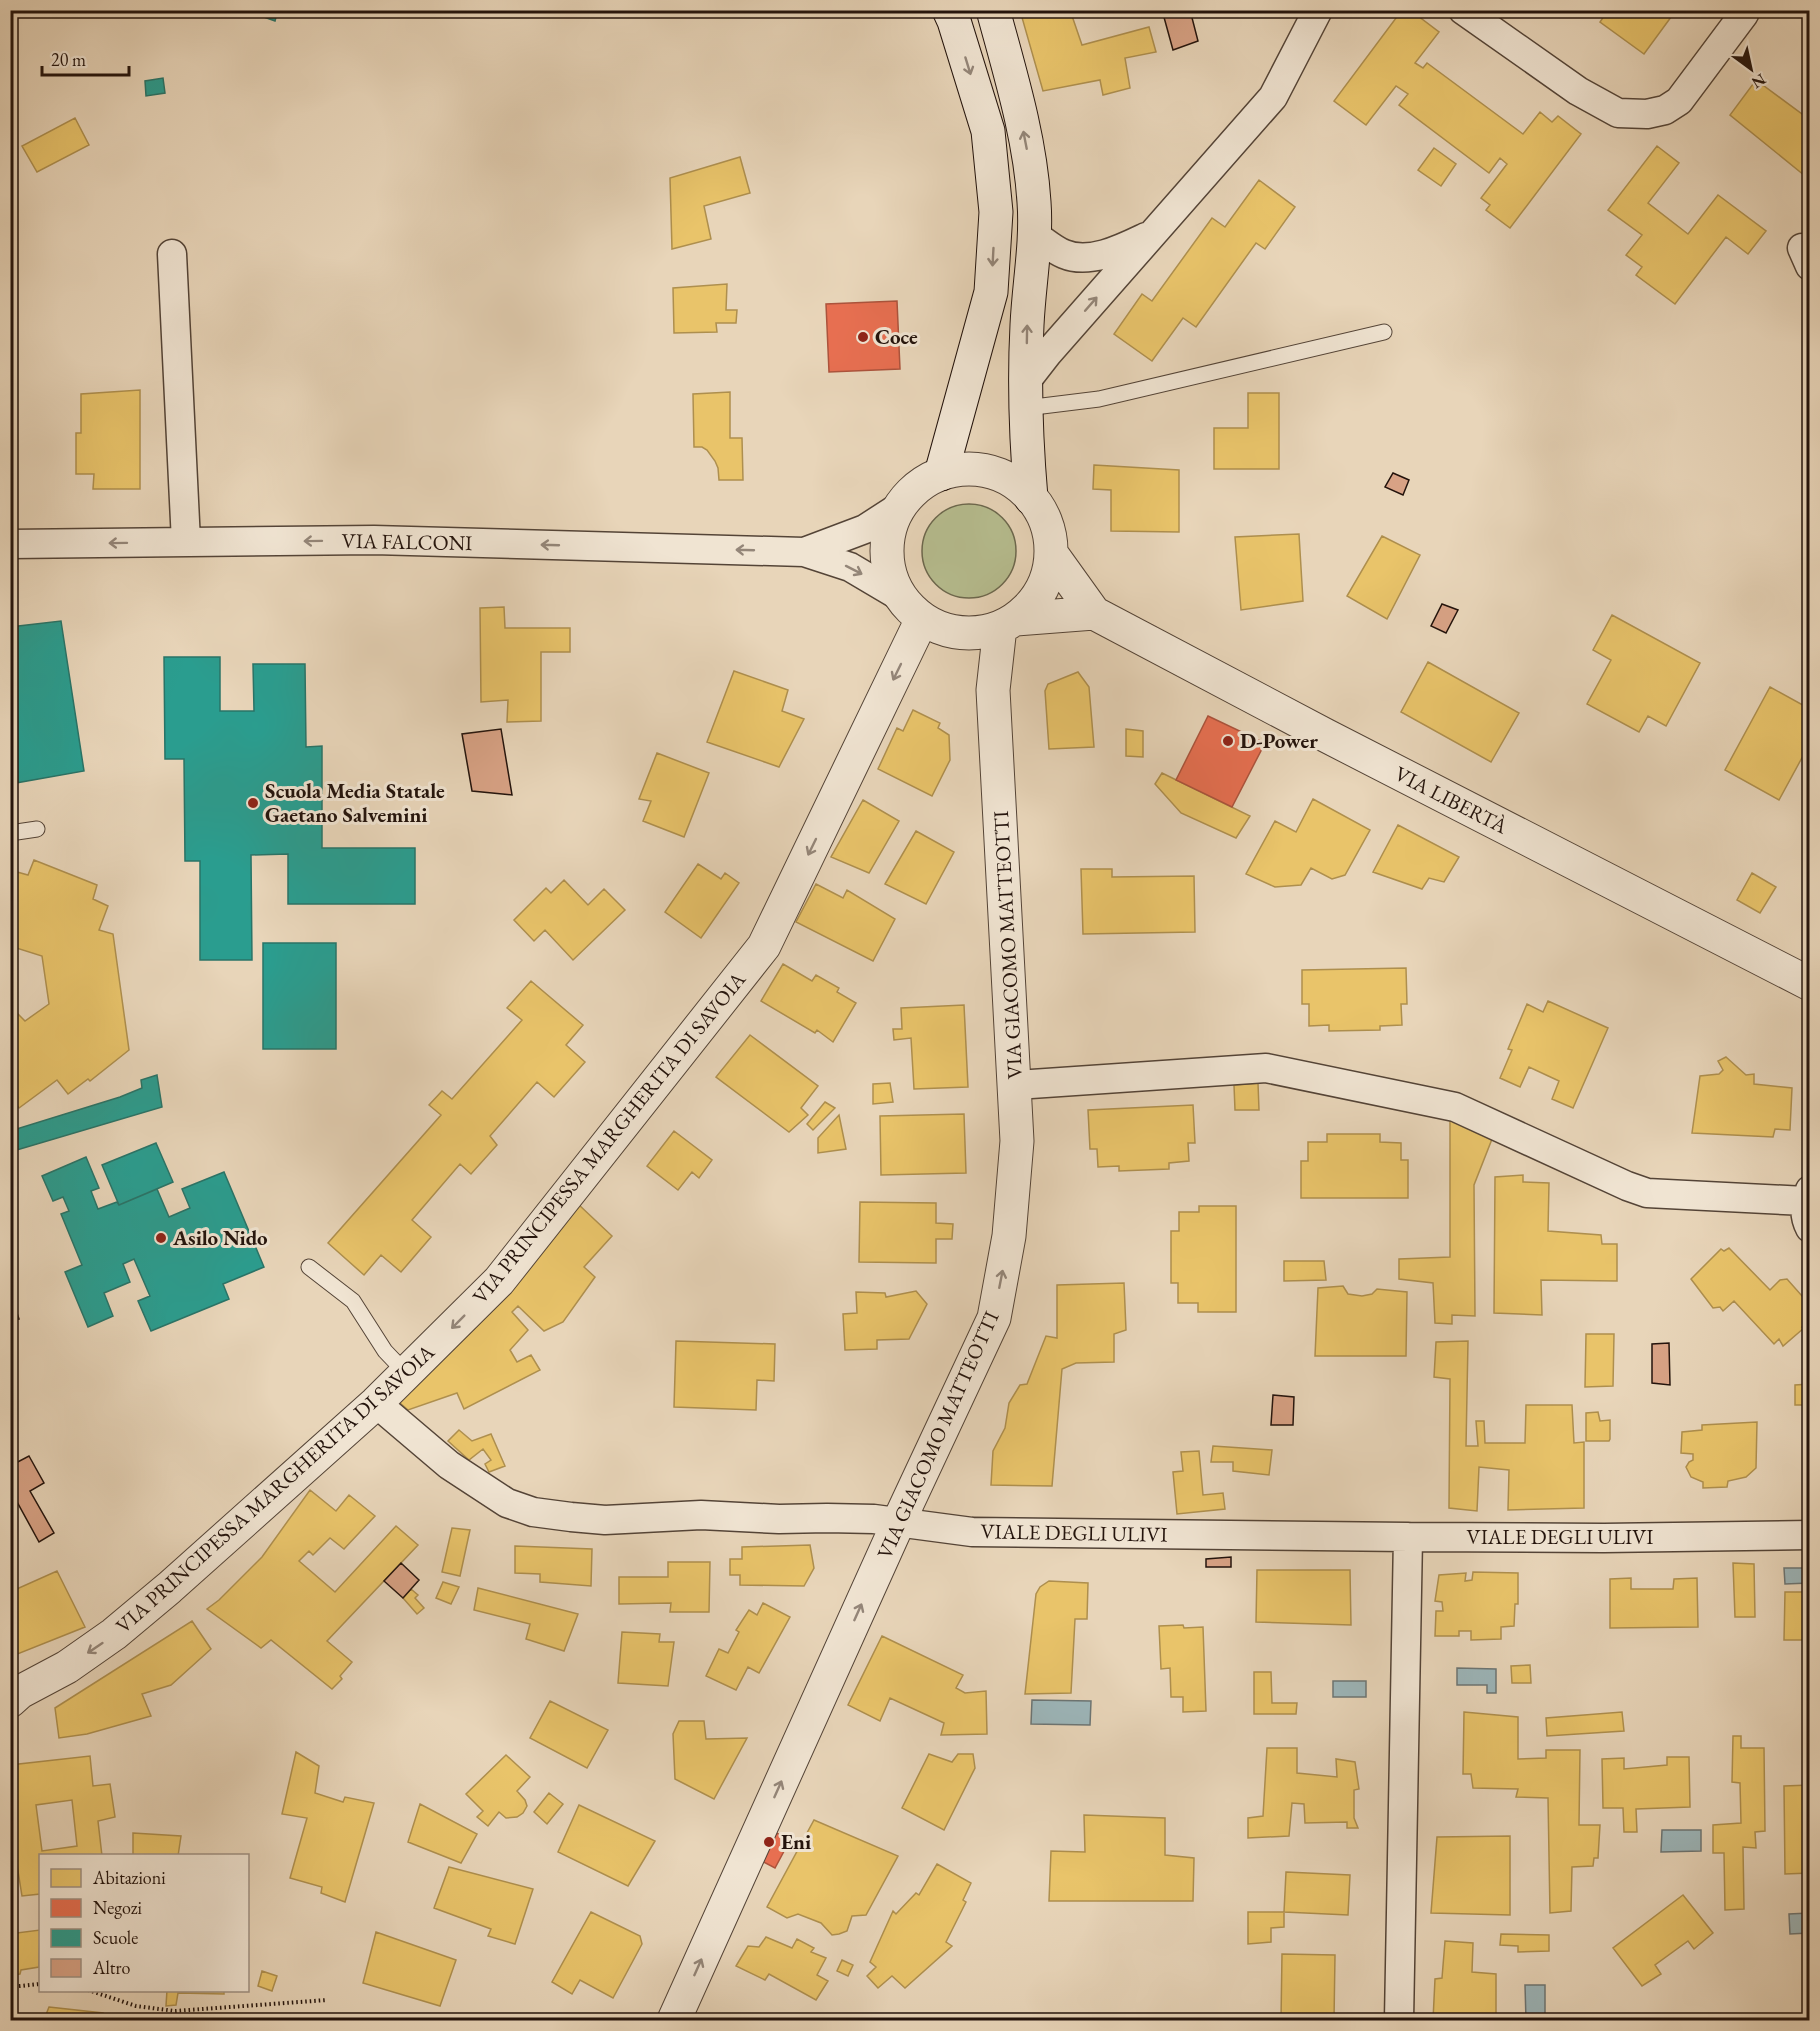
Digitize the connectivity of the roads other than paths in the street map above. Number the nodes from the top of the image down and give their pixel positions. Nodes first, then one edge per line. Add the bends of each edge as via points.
1 (949, 10) edge
2 (993, 10) edge
3 (1318, 10) edge
4 (1463, 10) edge
5 (1744, 14) dead end
6 (1153, 233) junction
7 (1036, 236) junction
8 (172, 254) dead end
9 (1384, 332) dead end
10 (1026, 394) junction
11 (941, 474) junction
12 (1031, 498) junction
13 (899, 507) junction
14 (186, 542) junction
15 (10, 544) edge
16 (804, 552) junction
17 (1051, 553) junction
18 (899, 596) junction
19 (1094, 613) junction
20 (922, 619) junction
21 (1008, 623) junction
22 (37, 829) dead end
23 (10, 833) edge
24 (1809, 984) edge
25 (1016, 1085) junction
26 (1808, 1206) edge
27 (309, 1268) dead end
28 (406, 1373) junction
29 (376, 1403) junction
30 (899, 1521) junction
31 (1809, 1535) edge
32 (1408, 1537) junction
33 (14, 1696) edge
34 (674, 2020) edge
35 (1399, 2020) edge

1 -> 11 street via 988,131 996,212 991,292
7 -> 2 street via 1025,140
3 - 6 street via 1273,98
4 - 5 street via 1578,91 1618,113 1647,114 1665,110 1679,101
6 - 7 street via 1119,250 1086,258 1065,254
10 -> 6 street
10 -> 7 street via 1027,325
8 - 14 street
9 - 10 lane via 1099,399
10 - 12 street
11 - 12 street via 966,469 993,472 1017,484
11 - 13 street via 918,487
12 - 17 street via 1050,536
13 - 16 street, VIA FALCONI via 865,529
13 - 18 street via 886,552 890,577
14 -> 15 street, VIA FALCONI
16 -> 14 street, VIA FALCONI via 374,540
16 -> 18 street, VIA FALCONI via 850,567
17 - 19 street, VIA LIBERTÀ
17 - 21 street via 1048,575 1033,603
18 - 20 street
19 - 21 street
19 - 24 street, VIA LIBERTÀ
20 - 21 street via 949,631 972,634
20 -> 28 street, VIA PRINCIPESSA MARGHERITA DI SAVOIA via 764,946 499,1281
21 - 25 street, VIA GIACOMO MATTEOTTI via 993,690
22 - 23 lane
25 - 26 street via 1266,1068 1455,1107 1647,1193
30 -> 25 street, VIA GIACOMO MATTEOTTI via 994,1318 1009,1236 1017,1141
27 - 28 lane via 353,1301 385,1350
28 - 29 street, VIA PRINCIPESSA MARGHERITA DI SAVOIA
29 - 30 street, VIALE DEGLI ULIVI via 449,1465 507,1503 533,1512 605,1520 701,1515
29 -> 33 street, VIA PRINCIPESSA MARGHERITA DI SAVOIA via 114,1634
30 - 32 street, VIALE DEGLI ULIVI via 972,1532
34 -> 30 street, VIA GIACOMO MATTEOTTI
31 - 32 street, VIALE DEGLI ULIVI
32 - 35 street

